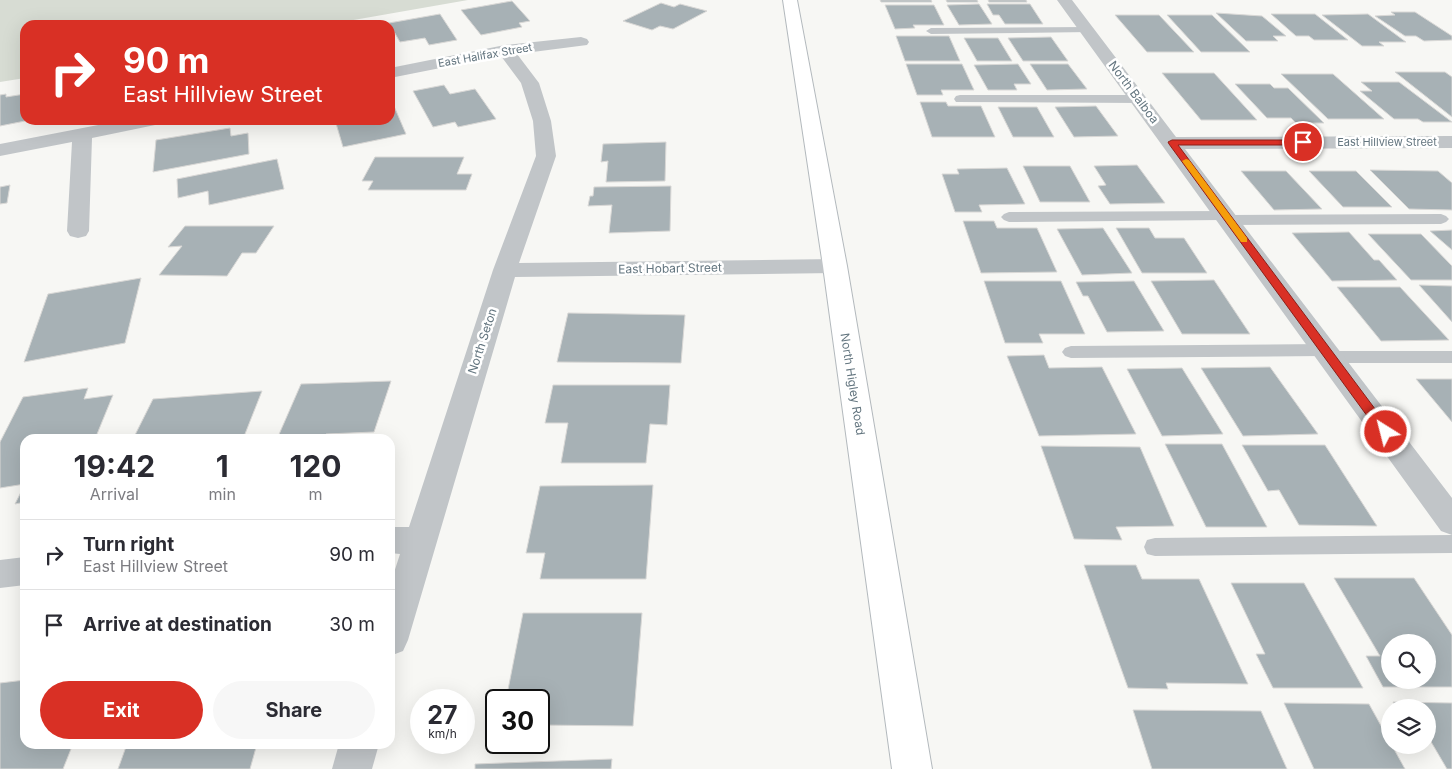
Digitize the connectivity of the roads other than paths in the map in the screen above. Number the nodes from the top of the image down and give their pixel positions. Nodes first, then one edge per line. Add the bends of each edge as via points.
1 (790, 0) edge
2 (1064, 0) edge
3 (1087, 30) junction
4 (931, 31) dead end
5 (581, 42) dead end
6 (505, 50) junction
7 (395, 72) edge
8 (960, 99) dead end
9 (1139, 99) junction
10 (128, 125) edge
11 (82, 134) junction
12 (1172, 142) junction
13 (1452, 142) edge
14 (0, 150) edge
15 (1010, 217) dead end
16 (1227, 218) junction
17 (1441, 219) dead end
18 (78, 231) dead end
19 (835, 266) junction
20 (505, 270) junction
21 (1071, 352) dead end
22 (1328, 353) junction
23 (1452, 357) edge
24 (1452, 522) edge
25 (405, 540) edge
26 (1452, 544) edge
27 (1155, 547) dead end
28 (20, 572) edge
29 (0, 574) edge
30 (395, 607) edge
31 (358, 749) edge
32 (352, 769) edge
33 (912, 769) edge

1 - 19 main road, North Higley Road
2 - 3 street, North Balboa
3 - 4 lane
3 - 9 street, North Balboa
5 - 6 street, East Halifax Street
6 - 7 street, East Halifax Street
6 - 20 street, North Seton via 530,83 542,120 546,156
8 - 9 lane
9 - 12 street, North Balboa
10 - 11 street
11 - 14 street
11 - 18 street
12 - 13 street, East Hillview Street
12 - 16 street, North Balboa
15 - 16 lane
16 - 17 lane
16 - 22 street, North Balboa
19 - 20 street, East Hobart Street
19 - 33 main road, North Higley Road
20 - 25 street, North Seton
21 - 22 lane
22 - 23 lane
22 - 24 street, North Balboa
25 - 30 street, North Seton
26 - 27 lane
28 - 29 street
31 - 32 street

